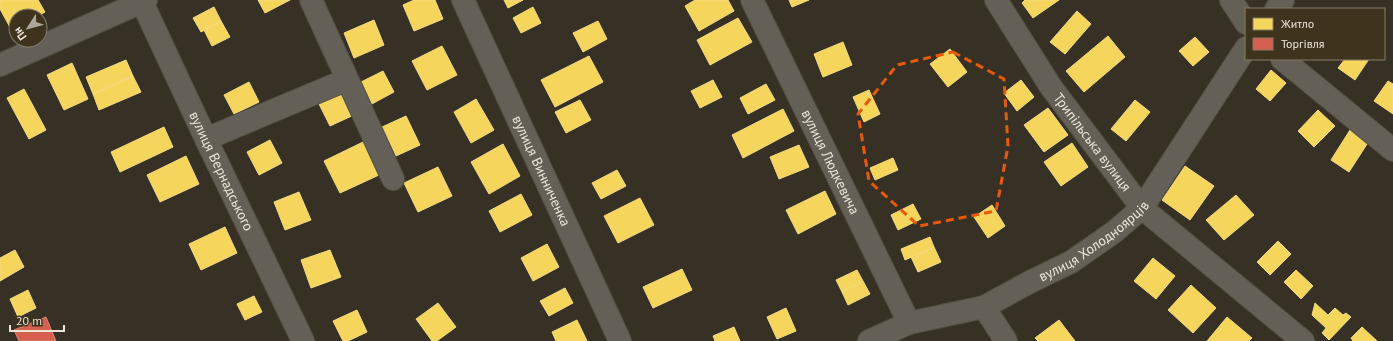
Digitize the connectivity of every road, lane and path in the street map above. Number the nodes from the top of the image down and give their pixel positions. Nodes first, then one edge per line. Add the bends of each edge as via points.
1 (311, 0) edge
2 (463, 0) edge
3 (752, 0) edge
4 (996, 0) edge
5 (1231, 0) edge
6 (1283, 0) edge
7 (143, 1) edge
8 (1277, 8) edge
9 (1245, 22) edge
10 (1245, 50) edge
11 (1283, 60) edge
12 (0, 65) edge
13 (346, 80) junction
14 (206, 139) junction
15 (1393, 150) edge
16 (392, 179) dead end
17 (1142, 208) junction
18 (984, 307) junction
19 (909, 323) junction
20 (303, 341) edge
21 (620, 341) edge
22 (869, 341) edge
23 (1006, 341) edge
24 (1303, 341) edge

1 - 13 street
2 - 21 street, вулиця Винниченка
3 - 19 street, вулиця Людкевича
4 - 17 street, Трипільська вулиця via 1051,87
5 - 9 street
6 - 8 street
7 - 12 street
7 - 14 street, вулиця Вернадського
10 - 17 street, вулиця Холодноярців
11 - 15 street
13 - 14 street
13 - 16 street
14 - 20 street, вулиця Вернадського
17 - 18 street, вулиця Холодноярців via 1114,232 1071,262
17 - 24 street, Трипільська вулиця
18 - 19 street, вулиця Холодноярців
18 - 23 street
19 - 22 street, вулиця Холодноярців

